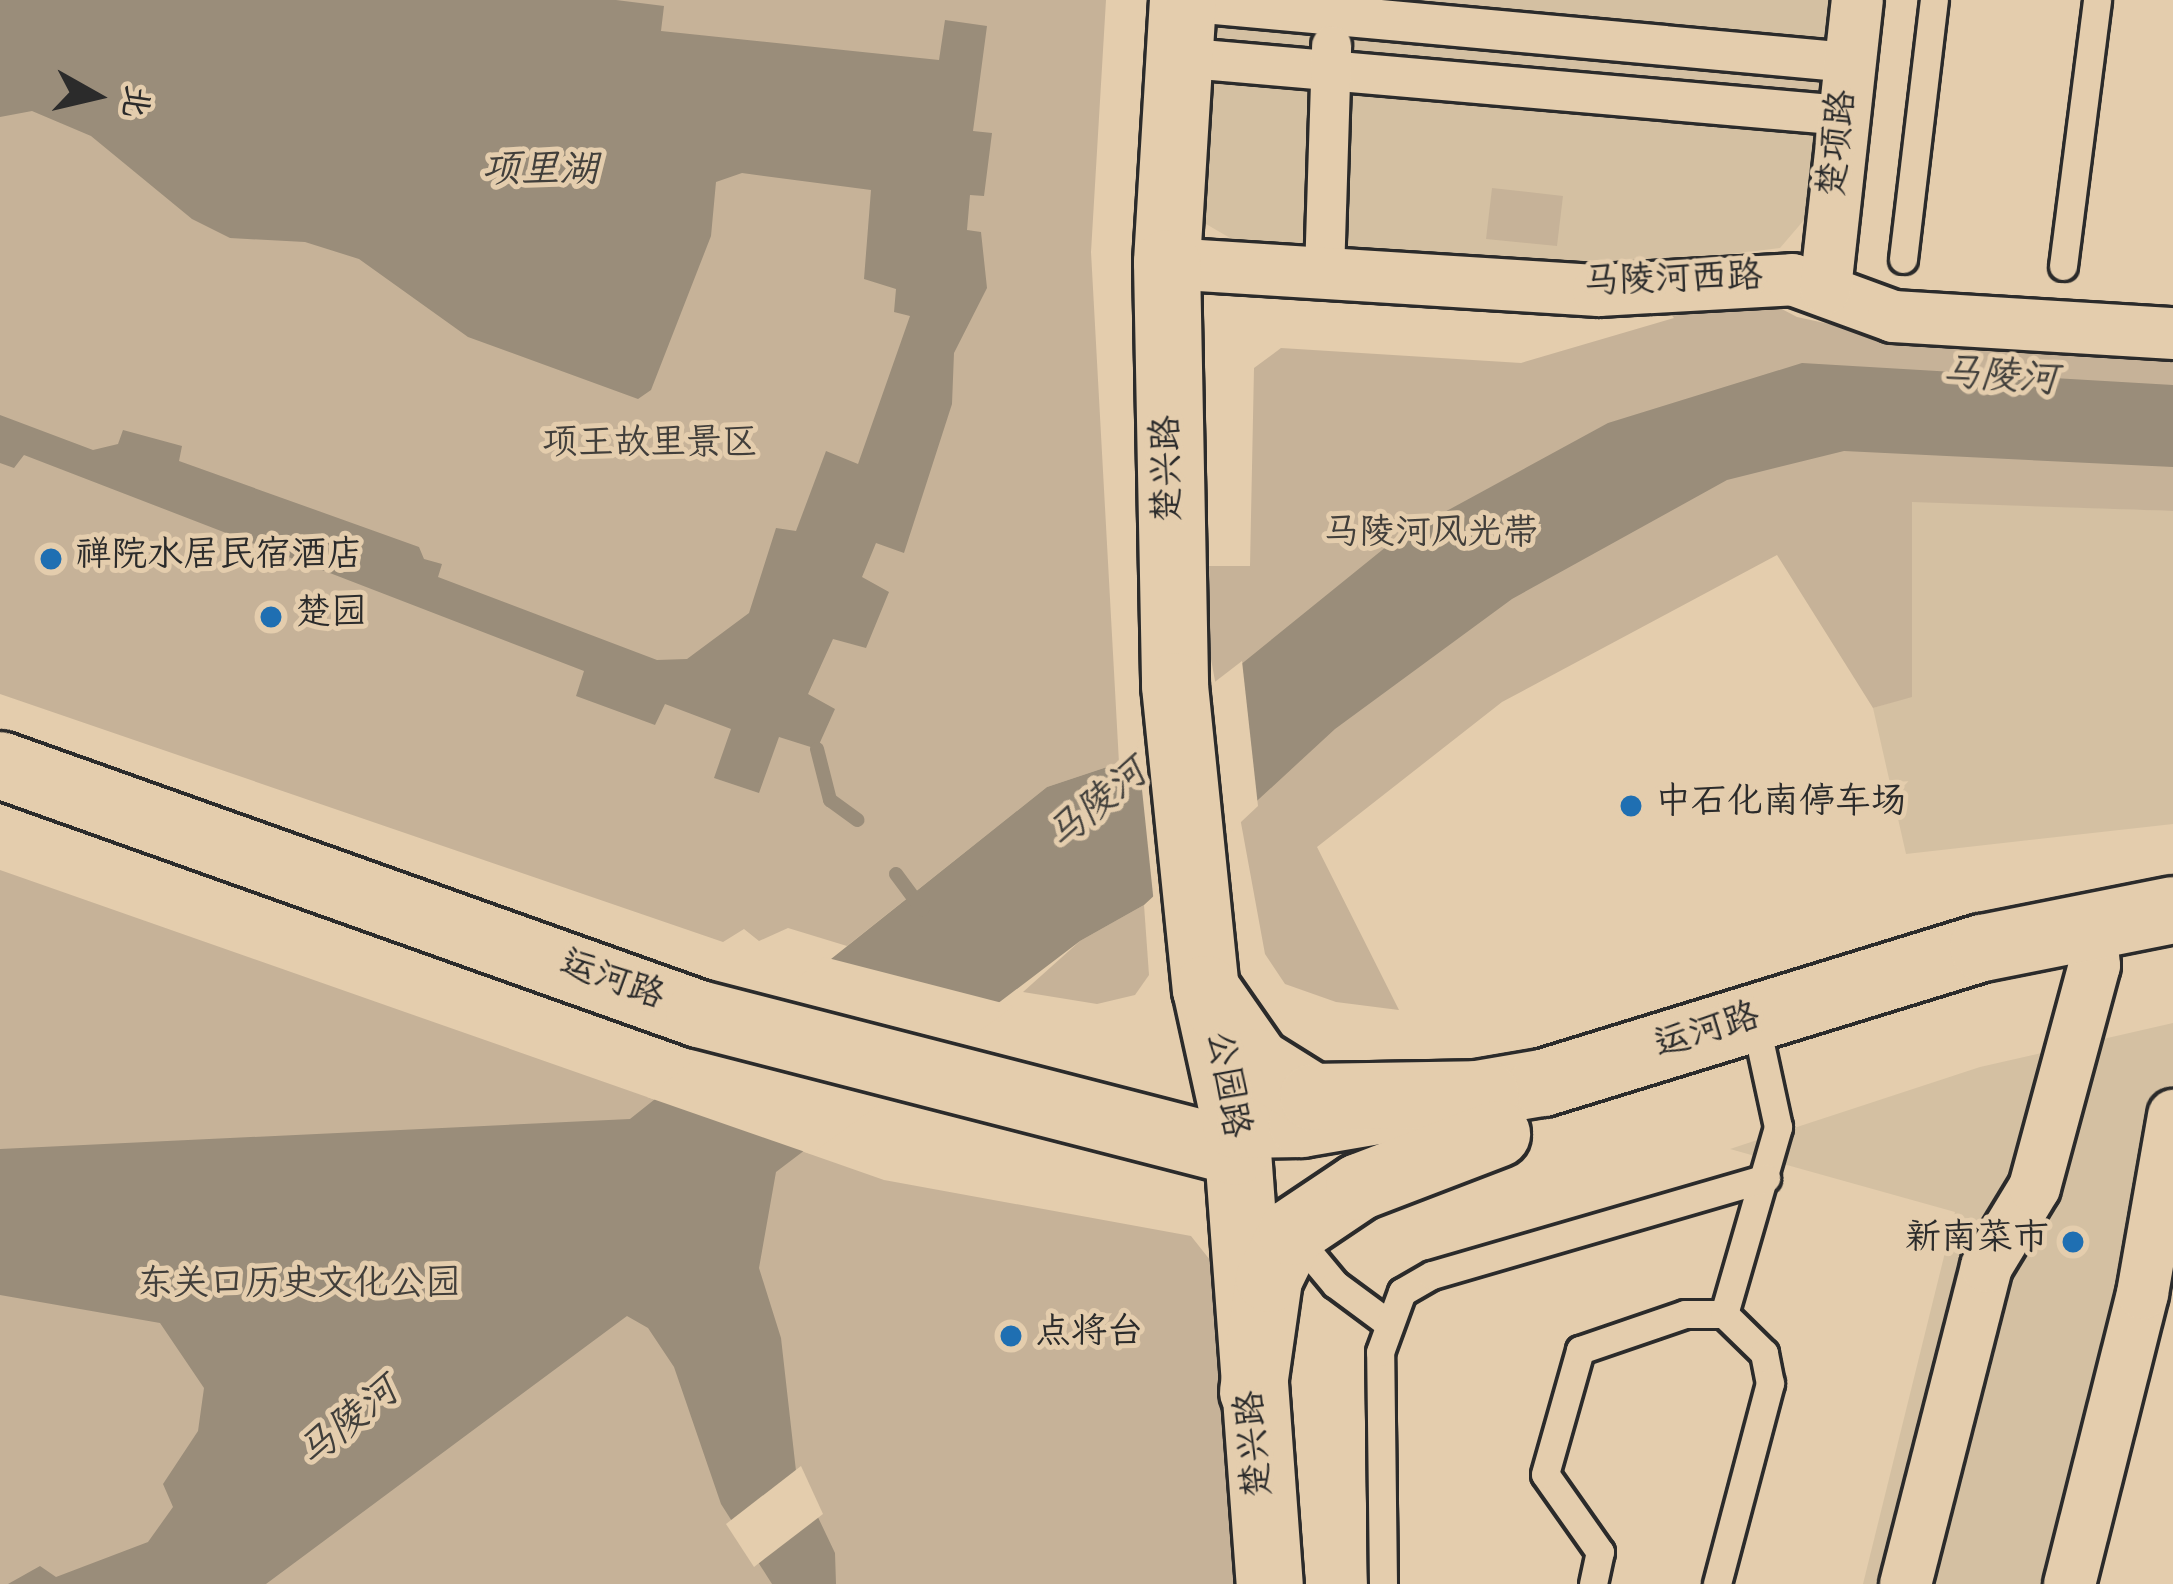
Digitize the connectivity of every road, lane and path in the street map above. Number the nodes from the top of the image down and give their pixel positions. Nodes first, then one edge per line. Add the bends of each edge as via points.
1 (1857, 0) edge
2 (1934, 0) edge
3 (2097, 0) edge
4 (1332, 7) edge
5 (1181, 20) edge
6 (1850, 62) junction
7 (1330, 70) junction
8 (1844, 115) junction
9 (1903, 259) dead end
10 (1167, 263) junction
11 (2063, 266) dead end
12 (1324, 273) junction
13 (1825, 288) junction
14 (2173, 333) edge
15 (0, 766) edge
16 (2173, 910) edge
17 (2092, 946) junction
18 (2173, 950) edge
19 (1204, 964) junction
20 (1760, 1039) junction
21 (1492, 1114) junction
22 (2173, 1115) edge
23 (1766, 1178) junction
24 (1249, 1184) junction
25 (1724, 1313) junction
26 (1385, 1321) junction
27 (1270, 1584) edge
28 (1383, 1584) edge
29 (1592, 1584) edge
30 (1717, 1584) edge
31 (1905, 1584) edge
32 (2068, 1584) edge

1 - 6 street, 楚项路
2 - 9 lane
3 - 11 lane
4 - 5 street
4 - 6 street
4 - 7 street
5 - 7 street
5 - 10 street, 楚兴路
6 - 8 street, 楚项路
7 - 8 street
7 - 12 street
8 - 13 street, 楚项路
10 - 12 street, 马陵河西路
10 - 19 street, 楚兴路 via 1175,686
12 - 13 street, 马陵河西路 via 1598,290 1759,277
13 - 14 street, 马陵河西路 via 1893,316
15 - 24 street, 运河路 via 699,1014 1041,1108
16 - 17 street, 运河路
17 - 18 street, 运河路
17 - 20 street, 运河路 via 1982,948
17 - 31 street via 2034,1187 1986,1266
19 - 21 street via 1257,1062 1313,1097
19 - 24 street, 公园路
20 - 21 street, 运河路
20 - 23 lane via 1778,1127
21 - 24 street via 1359,1187
21 - 24 street, 运河路 via 1303,1124
22 - 32 street via 2142,1293
23 - 25 lane
23 - 26 lane via 1432,1275 1402,1292
24 - 26 lane via 1335,1284
24 - 27 street, 楚兴路 via 1269,1279 1253,1392
25 - 29 lane via 1685,1314 1580,1350 1546,1474 1600,1552
25 - 30 lane via 1764,1353 1770,1383
26 - 28 lane via 1376,1523

